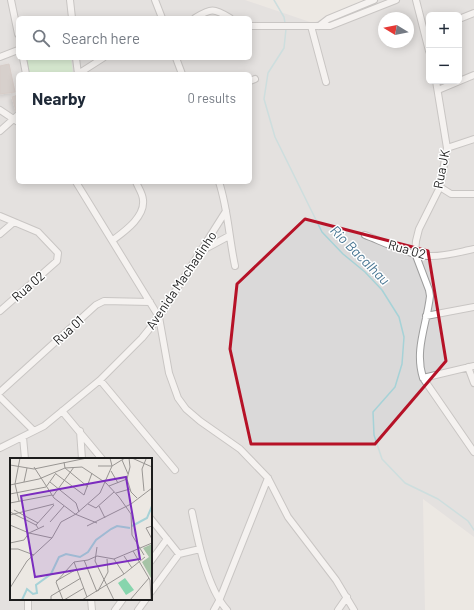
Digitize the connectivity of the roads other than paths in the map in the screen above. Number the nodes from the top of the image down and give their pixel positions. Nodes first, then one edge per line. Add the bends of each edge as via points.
1 (12, 0) edge
2 (70, 0) edge
3 (156, 0) edge
4 (374, 0) edge
5 (396, 0) edge
6 (416, 0) edge
7 (474, 13) edge
8 (72, 16) edge
9 (161, 16) edge
10 (199, 16) edge
11 (227, 16) edge
12 (462, 18) edge
13 (16, 23) edge
14 (252, 26) edge
15 (311, 26) junction
16 (319, 26) junction
17 (426, 29) edge
18 (16, 51) edge
19 (0, 57) edge
20 (23, 60) edge
21 (76, 60) edge
22 (100, 60) edge
23 (177, 60) edge
24 (26, 72) edge
25 (78, 72) edge
26 (81, 72) edge
27 (181, 72) edge
28 (474, 75) edge
29 (326, 82) dead end
30 (437, 84) edge
31 (438, 90) junction
32 (0, 110) edge
33 (16, 119) edge
34 (0, 131) edge
35 (474, 139) edge
36 (447, 148) junction
37 (77, 184) edge
38 (137, 184) edge
39 (219, 184) edge
40 (440, 187) junction
41 (474, 194) edge
42 (226, 211) junction
43 (0, 216) edge
44 (14, 222) junction
45 (0, 234) edge
46 (365, 235) dead end
47 (229, 236) junction
48 (113, 240) junction
49 (474, 249) edge
50 (201, 251) junction
51 (415, 253) junction
52 (235, 266) dead end
53 (150, 302) junction
54 (474, 307) edge
55 (0, 311) edge
56 (426, 316) junction
57 (159, 317) junction
58 (471, 366) edge
59 (423, 378) junction
60 (100, 380) junction
61 (474, 383) edge
62 (0, 392) edge
63 (0, 397) edge
64 (62, 411) junction
65 (34, 431) junction
66 (80, 431) junction
67 (23, 437) junction
68 (0, 448) edge
69 (474, 452) edge
70 (25, 458) edge
71 (82, 458) edge
72 (101, 458) edge
73 (175, 470) dead end
74 (268, 478) junction
75 (192, 512) dead end
76 (152, 520) edge
77 (167, 539) junction
78 (200, 549) junction
79 (179, 554) junction
80 (152, 560) edge
81 (152, 591) edge
82 (347, 597) junction
83 (122, 600) edge
84 (145, 600) edge
85 (219, 601) junction
86 (115, 610) edge
87 (138, 610) edge
88 (214, 610) edge
89 (227, 610) edge
90 (338, 610) edge
91 (354, 610) edge

1 - 13 street
2 - 8 street
3 - 9 street
4 - 16 street via 328,18
5 - 16 street via 330,26
6 - 17 street
7 - 12 street
10 - 11 street via 211,10 218,10
14 - 15 street
15 - 16 street
15 - 29 street
18 - 19 street
20 - 24 street
21 - 25 street
22 - 26 street
23 - 27 street
28 - 31 street
30 - 31 street, Rua JK
31 - 36 street, Rua JK
32 - 33 street
33 - 34 street
35 - 36 street
36 - 40 street, Rua JK
37 - 48 street
38 - 48 street via 144,201 140,214
39 - 42 street
40 - 41 street via 451,194
40 - 51 street, Rua JK via 416,236
42 - 47 street
42 - 50 street, Avenida Machadinho
43 - 44 street
44 - 45 street
44 - 55 street, Rua 02 via 38,232 59,257
46 - 51 street, Rua 02
47 - 50 street
47 - 52 street
48 - 53 street
49 - 51 street, Rua 02 via 439,256
50 - 57 street, Avenida Machadinho
51 - 56 street via 429,290
53 - 57 street
53 - 62 street, Rua 01 via 104,301
54 - 56 street
56 - 59 street via 419,354
57 - 60 street, Avenida Machadinho
57 - 74 street via 169,373 178,398 200,421 240,449
58 - 59 street
58 - 61 street
59 - 69 street
60 - 64 street, Avenida Machadinho
60 - 73 street
63 - 65 street
64 - 65 street, Avenida Machadinho
64 - 66 street
65 - 67 street, Avenida Machadinho
66 - 71 street
66 - 72 street
67 - 68 street, Avenida Machadinho
67 - 70 street
74 - 82 street via 288,517
74 - 85 street
75 - 78 street
76 - 77 street
77 - 79 street
77 - 80 street
78 - 79 street
78 - 85 street
79 - 81 street
82 - 90 street
82 - 91 street
83 - 86 street
84 - 87 street
85 - 88 street
85 - 89 street

